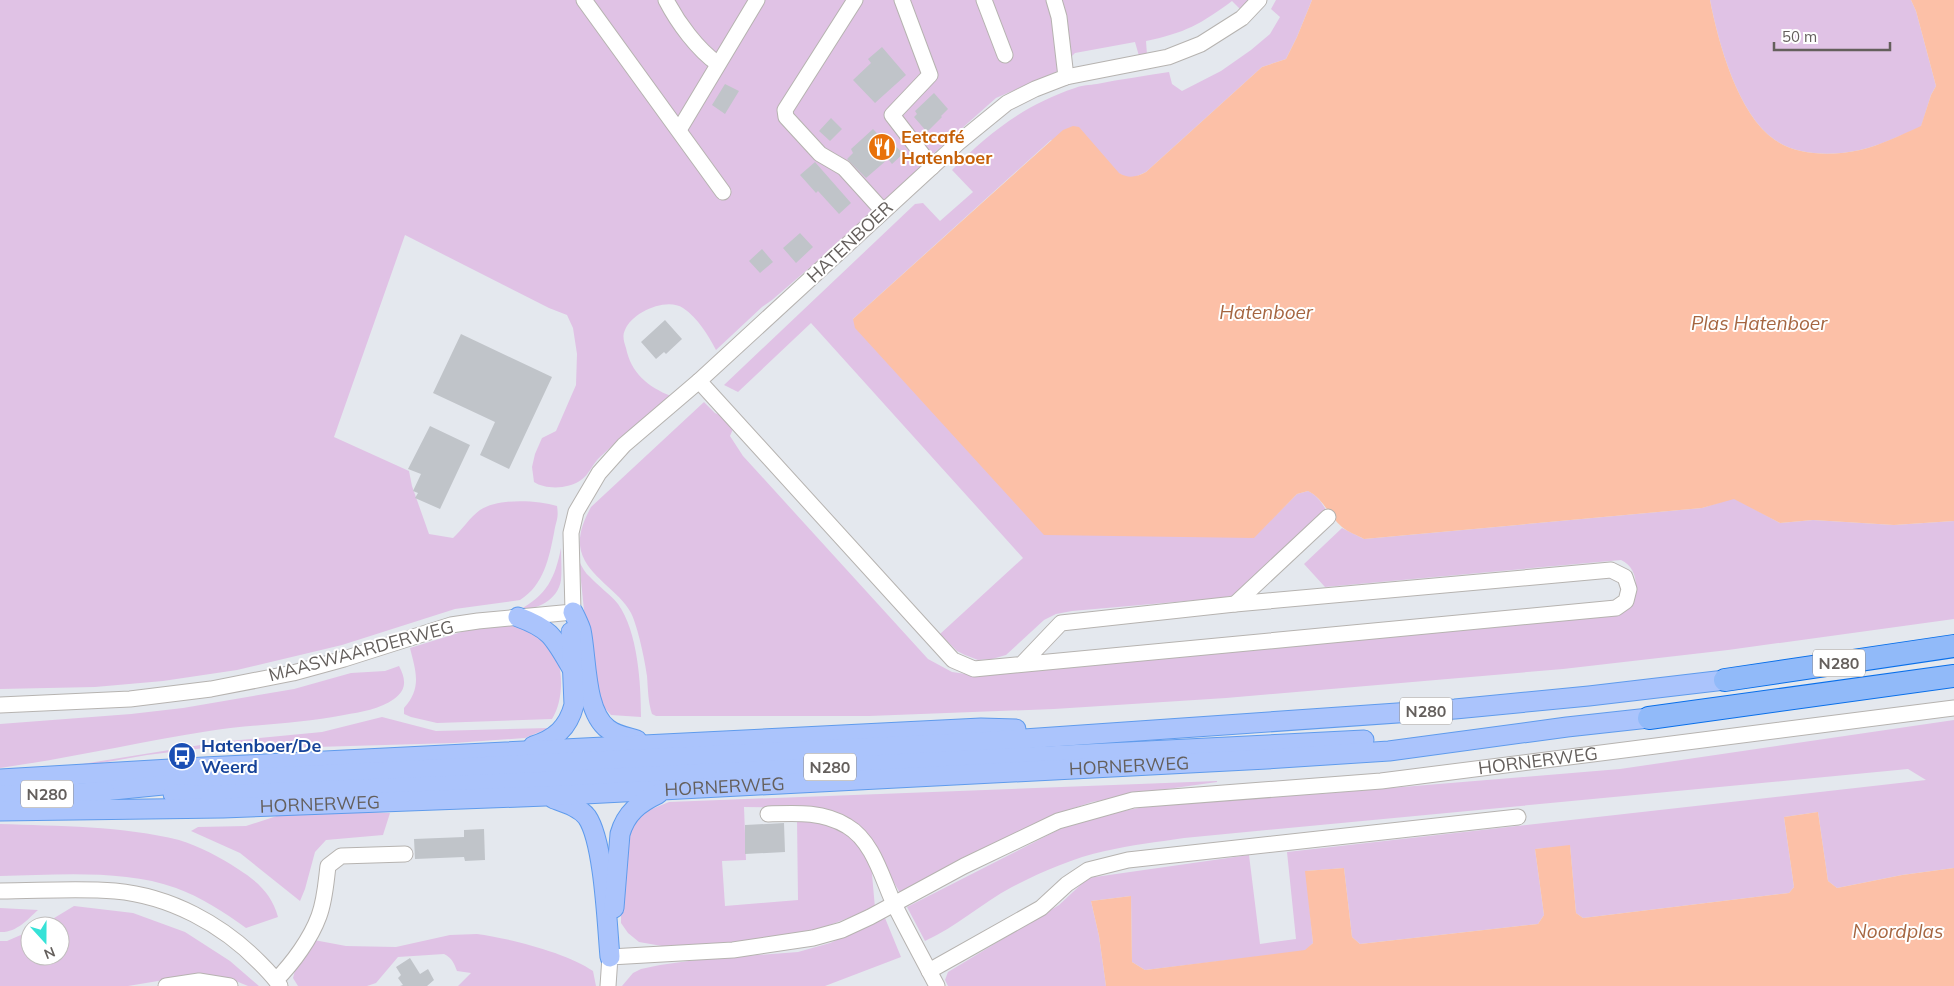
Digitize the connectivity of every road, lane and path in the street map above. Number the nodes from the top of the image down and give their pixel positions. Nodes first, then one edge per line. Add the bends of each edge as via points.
1 (584, 0) edge
2 (666, 0) edge
3 (757, 0) edge
4 (856, 0) edge
5 (902, 0) edge
6 (984, 0) edge
7 (1054, 0) edge
8 (1260, 0) edge
9 (1005, 55) dead end
10 (718, 64) junction
11 (1066, 77) junction
12 (679, 130) junction
13 (932, 167) junction
14 (723, 192) dead end
15 (883, 211) junction
16 (699, 381) junction
17 (1328, 517) dead end
18 (1235, 604) junction
19 (573, 612) junction
20 (518, 617) junction
21 (1954, 646) edge
22 (1022, 664) junction
23 (572, 668) junction
24 (1954, 676) edge
25 (1725, 680) joint
26 (0, 705) edge
27 (1954, 708) edge
28 (1648, 718) joint
29 (1567, 727) junction
30 (1127, 731) junction
31 (658, 744) junction
32 (517, 750) junction
33 (0, 780) edge
34 (93, 792) junction
35 (662, 792) junction
36 (0, 795) edge
37 (546, 796) junction
38 (0, 811) edge
39 (768, 814) dead end
40 (1518, 817) dead end
41 (405, 854) dead end
42 (0, 891) edge
43 (894, 904) junction
44 (610, 957) junction
45 (929, 971) junction
46 (278, 983) edge
47 (166, 986) edge
48 (230, 986) edge
49 (608, 986) edge
50 (937, 986) edge

1 - 12 street
2 - 10 street via 700,49
3 - 10 street
4 - 15 street via 785,110 786,117 820,154 844,168
5 - 13 street via 930,75 892,114
6 - 9 street
7 - 11 street
8 - 11 street, HATENBOER via 1242,18 1201,44 1168,57
10 - 12 street
11 - 13 street, HATENBOER via 1007,103
12 - 14 street
13 - 15 street, HATENBOER
15 - 16 street, HATENBOER
16 - 19 street, HATENBOER via 624,445 599,473 579,506 571,533
16 - 22 street via 953,660 974,669
17 - 18 street
18 - 22 street via 1061,623
18 - 22 street via 1611,570 1625,577 1629,589 1626,601 1616,608
19 - 20 street, MAASWAARDERWEG
19 - 23 main road
19 - 31 main road via 580,629 592,703 599,720 620,736
20 - 23 main road via 548,632
20 - 26 street, MAASWAARDERWEG via 451,625 344,660 211,689 130,699
21 - 25 highway, HORNERWEG / N280
23 - 32 main road via 574,705 568,722 553,738
24 - 28 highway, HORNERWEG / N280
25 - 30 main road, HORNERWEG / N280 via 1455,709
27 - 43 street, HORNERWEG via 1381,781 1133,800 1058,821
28 - 29 main road, HORNERWEG / N280
29 - 34 main road, HORNERWEG / N280 via 1267,746 532,782 210,795
29 - 35 main road, HORNERWEG / N280 via 1389,751
30 - 31 main road, HORNERWEG / N280 via 981,728
30 - 34 main road, HORNERWEG / N280 via 980,742 213,780
31 - 32 main road, HORNERWEG / N280
32 - 33 main road, HORNERWEG / N280
34 - 36 main road, HORNERWEG / N280
35 - 37 main road, HORNERWEG / N280
35 - 44 main road via 636,806 620,834
37 - 38 main road, HORNERWEG / N280 via 223,808
37 - 44 main road via 579,810 595,834
39 - 43 street via 806,813 848,826 860,836 871,853
40 - 45 street via 1128,860 1088,870 1041,908
41 - 46 street via 341,856 328,866 318,917
42 - 46 street via 99,890 158,900 203,919 232,937
43 - 44 street, HORNERWEG via 842,930 813,938 733,950
43 - 45 street
44 - 49 street
45 - 50 street
47 - 48 street via 199,981

